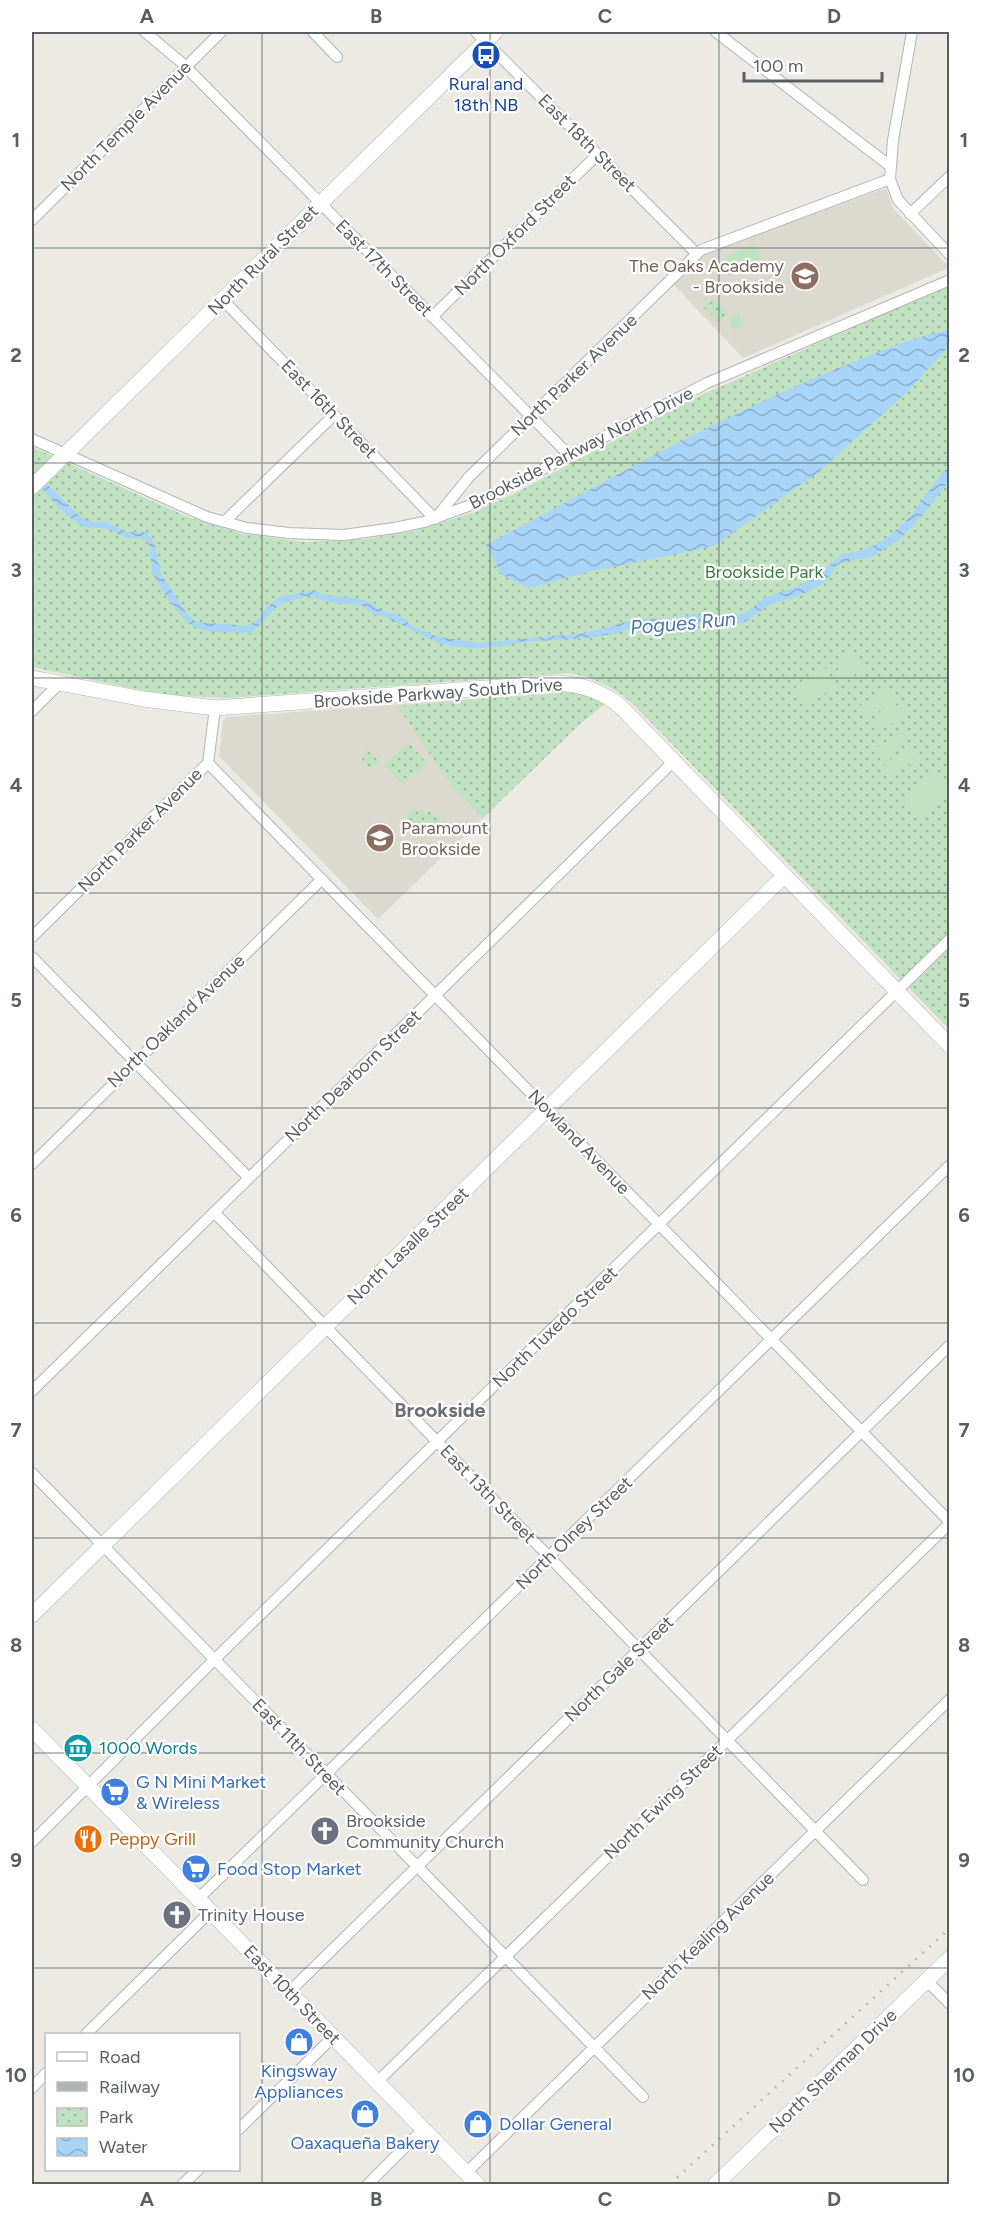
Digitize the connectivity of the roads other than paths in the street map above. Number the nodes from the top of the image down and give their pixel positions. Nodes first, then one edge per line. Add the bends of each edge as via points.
1 (145, 32) edge
2 (221, 32) edge
3 (313, 32) edge
4 (716, 32) edge
5 (912, 32) edge
6 (485, 35) edge
7 (338, 57) dead end
8 (185, 66) junction
9 (598, 154) junction
10 (890, 166) junction
11 (950, 176) edge
12 (890, 179) junction
13 (320, 203) junction
14 (910, 214) junction
15 (32, 220) edge
16 (698, 254) junction
17 (950, 255) edge
18 (950, 280) edge
19 (223, 300) junction
20 (432, 317) junction
21 (334, 415) junction
22 (531, 418) junction
23 (32, 440) edge
24 (65, 454) junction
25 (570, 456) junction
26 (32, 487) edge
27 (435, 519) junction
28 (224, 522) junction
29 (32, 678) edge
30 (59, 684) junction
31 (215, 708) junction
32 (32, 711) edge
33 (674, 761) junction
34 (208, 763) junction
35 (784, 876) junction
36 (322, 879) junction
37 (32, 937) edge
38 (950, 939) edge
39 (32, 957) edge
40 (897, 992) junction
41 (435, 995) junction
42 (950, 1046) edge
43 (135, 1062) junction
44 (547, 1109) junction
45 (32, 1164) edge
46 (950, 1165) edge
47 (249, 1178) junction
48 (214, 1212) junction
49 (659, 1225) junction
50 (326, 1327) junction
51 (772, 1340) junction
52 (950, 1345) edge
53 (32, 1391) edge
54 (861, 1431) junction
55 (438, 1442) junction
56 (32, 1473) edge
57 (950, 1522) edge
58 (103, 1545) junction
59 (549, 1557) junction
60 (32, 1616) edge
61 (639, 1649) junction
62 (214, 1660) junction
63 (950, 1699) edge
64 (32, 1729) edge
65 (727, 1740) junction
66 (327, 1774) junction
67 (88, 1786) junction
68 (815, 1830) junction
69 (32, 1842) edge
70 (417, 1866) junction
71 (863, 1880) dead end
72 (198, 1899) junction
73 (210, 1912) junction
74 (505, 1957) junction
75 (950, 1958) edge
76 (926, 1980) junction
77 (289, 1992) junction
78 (950, 2004) edge
79 (87, 2033) edge
80 (333, 2037) junction
81 (594, 2047) junction
82 (45, 2074) edge
83 (377, 2082) junction
84 (32, 2088) edge
85 (644, 2097) dead end
86 (240, 2128) edge
87 (423, 2129) junction
88 (196, 2171) edge
89 (466, 2173) junction
90 (183, 2184) edge
91 (368, 2184) edge
92 (477, 2184) edge
93 (716, 2184) edge

1 - 8 street, East 17th Street
2 - 8 street, North Temple Avenue
3 - 7 street
4 - 10 street
5 - 10 street
6 - 9 street, East 18th Street
6 - 13 main road, North Rural Street
8 - 13 street, East 17th Street
8 - 15 street, North Temple Avenue
9 - 16 street, East 18th Street
9 - 20 street, North Oxford Street
10 - 12 street
11 - 14 street
12 - 14 street via 897,200
12 - 16 street, North Parker Avenue
13 - 19 main road, North Rural Street
13 - 20 street, East 17th Street
14 - 17 street
16 - 22 street, North Parker Avenue
18 - 25 street, Brookside Parkway North Drive via 722,376
19 - 21 street, East 16th Street
19 - 24 main road, North Rural Street
20 - 22 street, East 17th Street
21 - 27 street, East 16th Street
21 - 28 street
22 - 25 street, East 17th Street
22 - 27 street, North Parker Avenue via 470,477
23 - 24 street, Brookside Parkway North Drive
24 - 26 main road, North Rural Street
24 - 28 street, Brookside Parkway North Drive
25 - 27 street, Brookside Parkway North Drive via 482,501
27 - 28 street, Brookside Parkway North Drive via 344,534 257,530
29 - 30 main road, Brookside Parkway South Drive
30 - 31 main road, Brookside Parkway South Drive
30 - 32 street
31 - 33 main road, Brookside Parkway South Drive via 570,683 611,699
31 - 34 street, North Parker Avenue
33 - 35 main road, Brookside Parkway South Drive
33 - 41 street, North Dearborn Street
34 - 36 street, Nowland Avenue
34 - 37 street, North Parker Avenue
35 - 40 main road, Brookside Parkway South Drive
35 - 44 main road, North Lasalle Street
36 - 41 street, Nowland Avenue
36 - 43 street, North Oakland Avenue
38 - 40 street, North Tuxedo Street
39 - 43 street
40 - 42 main road, Brookside Parkway South Drive
40 - 49 street, North Tuxedo Street
41 - 44 street, Nowland Avenue
41 - 47 street, North Dearborn Street
43 - 45 street, North Oakland Avenue
43 - 47 street
44 - 49 street, Nowland Avenue
44 - 50 main road, North Lasalle Street
46 - 51 street, North Olney Street
47 - 48 street, North Dearborn Street
48 - 50 street, East 13th Street
48 - 53 street, North Dearborn Street
49 - 51 street, Nowland Avenue
49 - 55 street, North Tuxedo Street
50 - 55 street, East 13th Street
50 - 58 main road, North Lasalle Street
51 - 54 street, Nowland Avenue
51 - 59 street, North Olney Street
52 - 54 street, North Gale Street
54 - 57 street, Nowland Avenue
54 - 61 street, North Gale Street
55 - 59 street, East 13th Street
55 - 62 street, North Tuxedo Street
56 - 58 street, East 11th Street
57 - 65 street, North Ewing Street
58 - 60 main road, North Lasalle Street
58 - 62 street, East 11th Street
59 - 61 street, East 13th Street
59 - 66 street, North Olney Street
61 - 65 street, East 13th Street
61 - 70 street, North Gale Street
62 - 66 street, East 11th Street
62 - 67 street, North Tuxedo Street
63 - 68 street, North Kealing Avenue
64 - 67 main road, East 10th Street
65 - 68 street, East 13th Street
65 - 74 street, North Ewing Street
66 - 70 street, East 11th Street
66 - 72 street, North Olney Street
67 - 69 street, North Tuxedo Street
67 - 72 main road, East 10th Street
68 - 71 street, East 13th Street
68 - 81 street, North Kealing Avenue
70 - 74 street, East 11th Street
70 - 77 street, North Gale Street
72 - 73 main road, East 10th Street
73 - 77 main road, East 10th Street
73 - 79 street
74 - 81 street, East 11th Street
74 - 83 street, North Ewing Street
75 - 76 main road, North Sherman Drive
76 - 78 street
76 - 93 main road, North Sherman Drive
77 - 80 main road, East 10th Street
80 - 83 main road, East 10th Street
80 - 86 street
81 - 85 street, East 11th Street
81 - 89 street, North Kealing Avenue
82 - 84 street
83 - 87 main road, East 10th Street
87 - 89 main road, East 10th Street
87 - 91 street
88 - 90 street
89 - 92 main road, East 10th Street

